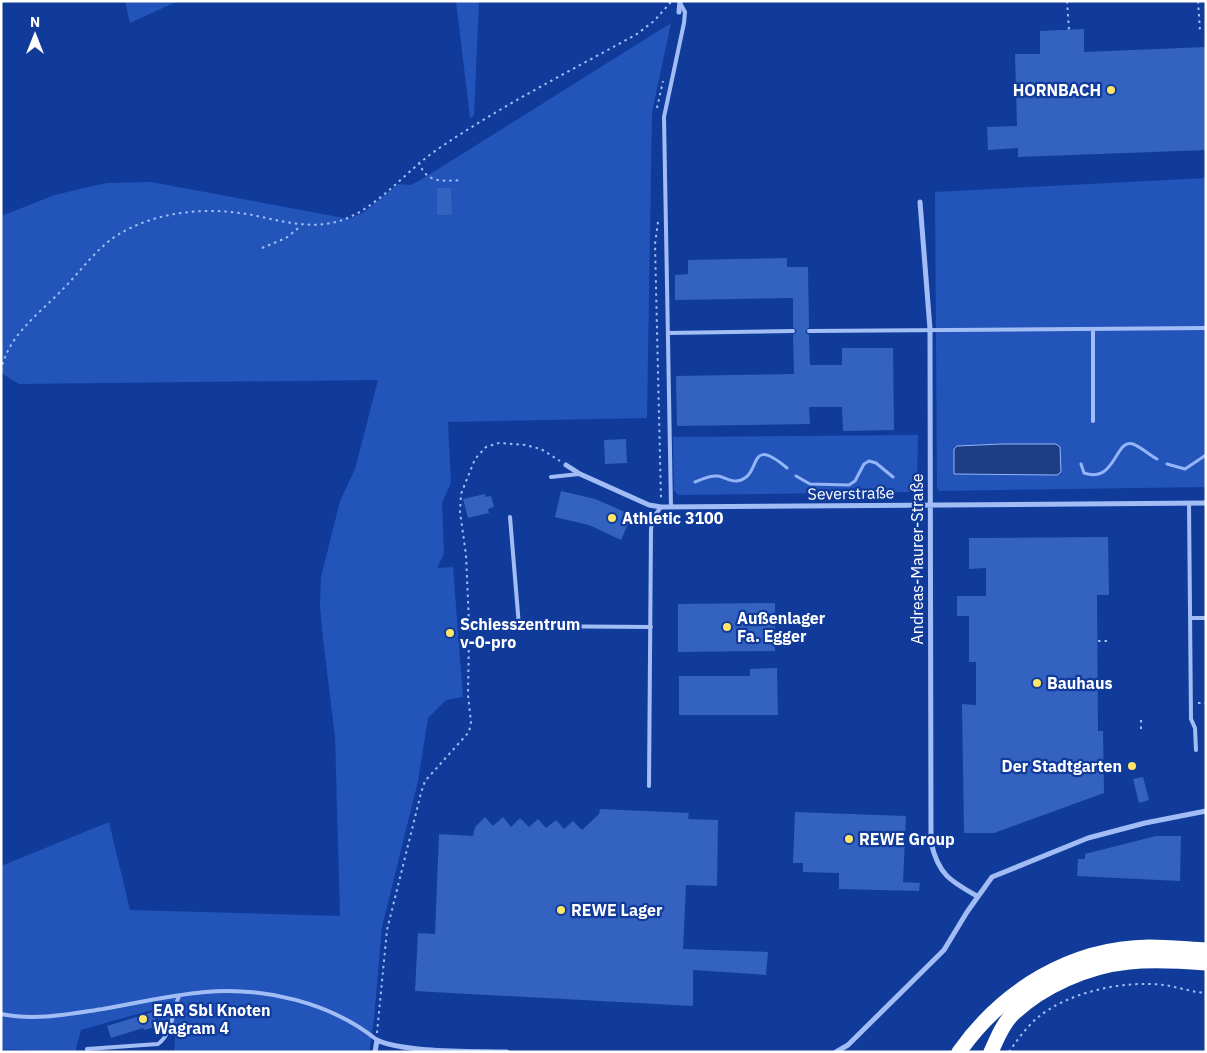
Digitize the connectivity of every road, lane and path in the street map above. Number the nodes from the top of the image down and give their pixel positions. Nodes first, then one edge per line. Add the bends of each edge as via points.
1 (672, 1) edge
2 (680, 1) edge
3 (1067, 1) edge
4 (1198, 1) edge
5 (679, 12) dead end
6 (1068, 30) dead end
7 (1200, 31) dead end
8 (419, 162) junction
9 (462, 180) dead end
10 (920, 202) dead end
11 (300, 226) junction
12 (262, 248) dead end
13 (1206, 328) edge
14 (930, 329) junction
15 (809, 330) dead end
16 (1093, 330) junction
17 (793, 331) dead end
18 (668, 333) junction
19 (1, 371) edge
20 (1093, 421) dead end
21 (566, 465) joint
22 (580, 474) junction
23 (551, 477) dead end
24 (1189, 503) junction
25 (1206, 503) edge
26 (929, 505) junction
27 (661, 507) junction
28 (671, 507) junction
29 (510, 517) dead end
30 (1190, 618) junction
31 (1206, 618) edge
32 (519, 626) junction
33 (651, 627) junction
34 (469, 629) junction
35 (1098, 641) dead end
36 (1108, 641) dead end
37 (1141, 720) dead end
38 (1141, 732) dead end
39 (1196, 750) dead end
40 (649, 786) dead end
41 (1206, 811) edge
42 (977, 896) junction
43 (1206, 950) edge
44 (1206, 963) edge
45 (1206, 993) edge
46 (179, 996) junction
47 (1, 1014) edge
48 (377, 1040) junction
49 (87, 1049) dead end
50 (375, 1052) edge
51 (506, 1052) edge
52 (836, 1052) edge
53 (959, 1052) edge
54 (991, 1052) edge
55 (1010, 1052) edge

1 - 8 path via 637,34 498,111
2 - 5 street
2 - 18 lane via 685,12 684,23 664,117
3 - 6 path
4 - 7 path
8 - 9 path via 427,177 434,180
8 - 11 path via 363,210 332,223
10 - 14 street, Andreas-Maurer-Straße
11 - 12 path via 286,238
11 - 19 path via 240,212 215,210 168,216 130,229 97,252 24,327 8,348
13 - 16 lane
14 - 15 lane
14 - 16 lane
14 - 26 street, Andreas-Maurer-Straße
16 - 20 lane
17 - 18 lane
18 - 28 lane
21 - 22 street, Severstraße
21 - 34 path via 541,448 508,443 486,447 475,459 461,494 460,512 466,555
22 - 23 lane
22 - 27 street, Severstraße
24 - 25 street, Severstraße
24 - 26 street, Severstraße
24 - 30 lane
26 - 28 street, Severstraße
26 - 42 street, Andreas-Maurer-Straße via 931,842 939,867 950,881
27 - 28 street, Severstraße
27 - 33 lane via 653,518 651,529
29 - 32 lane
30 - 31 lane
30 - 39 lane via 1191,719 1196,728
32 - 33 lane
32 - 34 lane
33 - 40 lane
34 - 48 path via 470,732 425,781 421,793 387,930
35 - 36 path
37 - 38 path
41 - 42 street via 1144,822 1088,838 999,873
42 - 52 street via 944,950 848,1045
43 - 53 highway via 1112,950 1070,962 1013,993 987,1016
44 - 54 highway via 1168,960 1129,962 1073,977 1031,1000 1011,1016
45 - 55 path via 1164,985 1135,985 1088,992 1062,1002 1037,1018
46 - 47 lane via 46,1017
46 - 48 lane via 227,991 277,996 325,1010 364,1029
46 - 49 lane via 170,1029 158,1044
48 - 50 street
48 - 51 street via 403,1048

